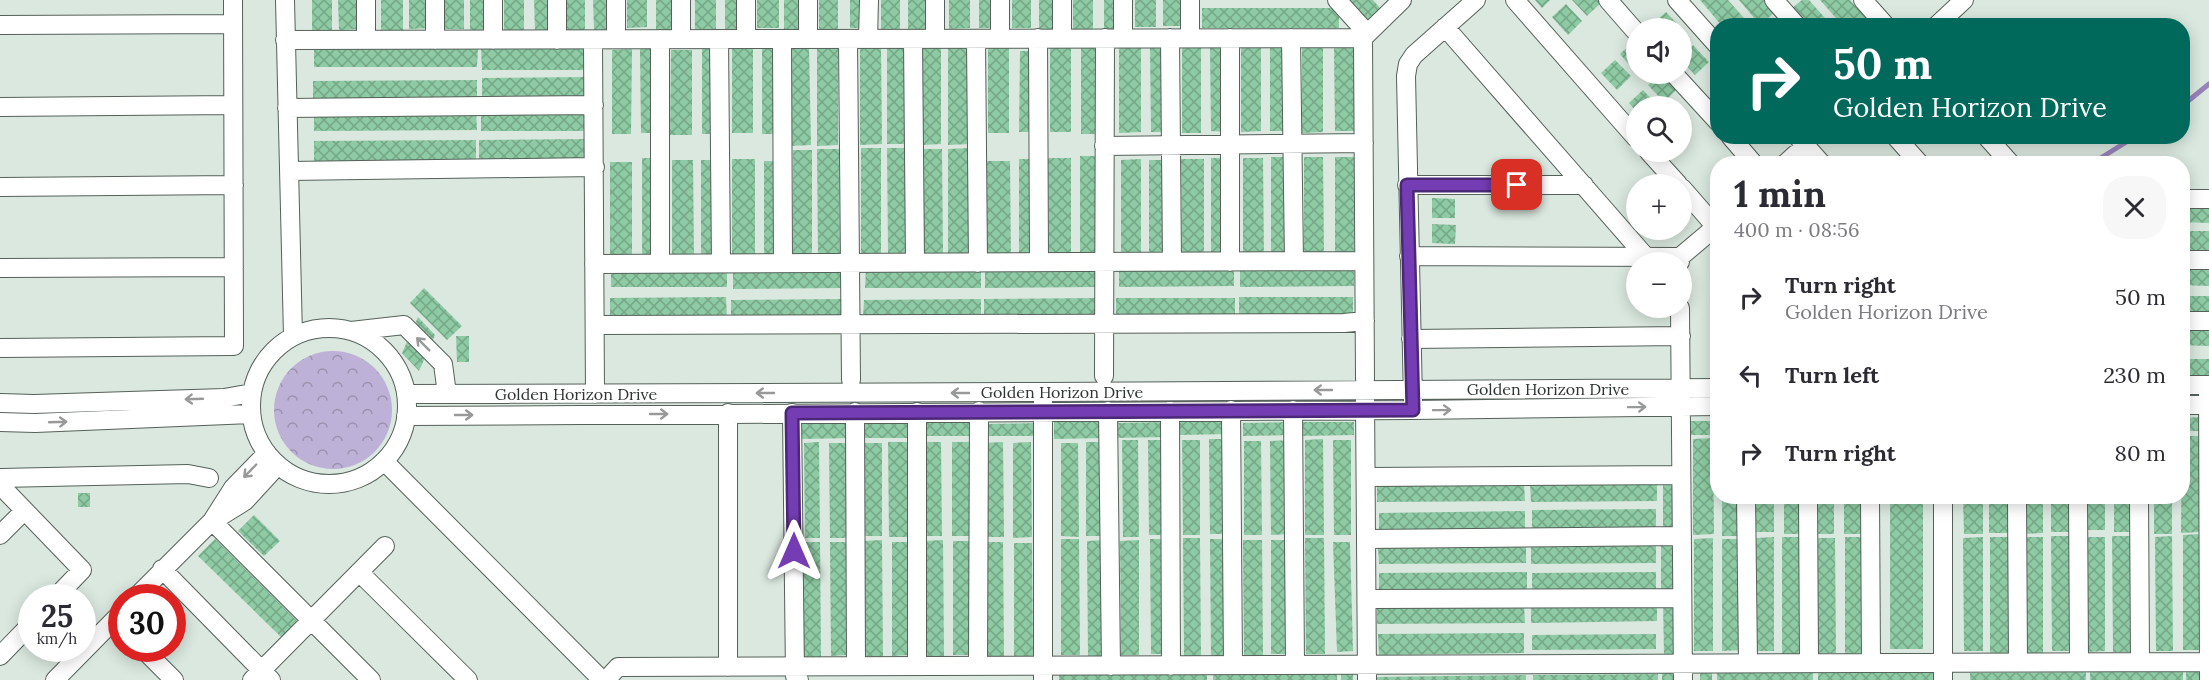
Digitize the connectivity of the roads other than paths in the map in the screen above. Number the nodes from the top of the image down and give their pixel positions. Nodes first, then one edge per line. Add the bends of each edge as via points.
1 (233, 0) edge
2 (285, 0) edge
3 (366, 0) edge
4 (435, 0) edge
5 (493, 0) edge
6 (557, 0) edge
7 (616, 0) edge
8 (681, 0) edge
9 (746, 0) edge
10 (808, 0) edge
11 (868, 0) edge
12 (935, 0) edge
13 (1000, 0) edge
14 (1062, 0) edge
15 (1123, 0) edge
16 (1190, 0) edge
17 (1337, 0) edge
18 (1402, 0) edge
19 (1476, 0) edge
20 (1515, 0) edge
21 (1608, 0) edge
22 (1677, 0) edge
23 (1774, 0) edge
24 (1863, 0) edge
25 (1964, 0) edge
26 (1790, 18) edge
27 (1879, 18) edge
28 (1945, 18) edge
29 (1626, 21) edge
30 (233, 24) junction
31 (0, 25) edge
32 (1445, 27) junction
33 (1365, 35) junction
34 (1710, 37) edge
35 (1038, 38) junction
36 (1062, 38) junction
37 (1114, 38) junction
38 (1170, 38) junction
39 (1190, 38) junction
40 (1230, 38) junction
41 (1291, 38) junction
42 (616, 39) junction
43 (660, 39) junction
44 (681, 39) junction
45 (719, 39) junction
46 (746, 39) junction
47 (782, 39) junction
48 (808, 39) junction
49 (848, 39) junction
50 (868, 39) junction
51 (913, 39) junction
52 (935, 39) junction
53 (976, 39) junction
54 (1000, 39) junction
55 (285, 40) junction
56 (366, 40) junction
57 (435, 40) junction
58 (493, 40) junction
59 (557, 40) junction
60 (593, 40) junction
61 (1683, 84) edge
62 (233, 105) junction
63 (594, 105) junction
64 (0, 107) edge
65 (287, 108) junction
66 (1710, 113) edge
67 (1626, 127) edge
68 (1364, 142) junction
69 (1292, 143) junction
70 (1230, 144) junction
71 (1737, 144) edge
72 (1902, 144) edge
73 (1993, 144) edge
74 (1171, 145) junction
75 (1104, 146) junction
76 (1747, 156) edge
77 (1913, 156) edge
78 (2004, 156) edge
79 (1658, 162) edge
80 (595, 167) junction
81 (289, 171) junction
82 (1669, 174) edge
83 (234, 185) junction
84 (1407, 185) junction
85 (1584, 185) junction
86 (0, 187) edge
87 (1692, 199) edge
88 (2190, 199) edge
89 (2209, 199) edge
90 (1710, 218) edge
91 (1710, 232) edge
92 (1642, 252) edge
93 (1689, 252) edge
94 (1409, 256) junction
95 (1626, 257) edge
96 (2190, 260) edge
97 (2209, 260) edge
98 (1294, 261) junction
99 (1364, 261) junction
100 (850, 262) junction
101 (915, 262) junction
102 (978, 262) junction
103 (1039, 262) junction
104 (1172, 262) junction
105 (1230, 262) junction
106 (721, 263) junction
107 (783, 263) junction
108 (1104, 263) junction
109 (594, 264) junction
110 (660, 264) junction
111 (234, 267) junction
112 (0, 268) edge
113 (1680, 318) edge
114 (1365, 321) junction
115 (2190, 321) edge
116 (2209, 321) edge
117 (851, 324) junction
118 (595, 325) junction
119 (1104, 325) junction
120 (351, 331) junction
121 (293, 336) junction
122 (1681, 336) junction
123 (1411, 339) junction
124 (0, 348) edge
125 (1104, 376) dead end
126 (851, 380) dead end
127 (1365, 384) junction
128 (2190, 385) edge
129 (2208, 385) edge
130 (1413, 390) junction
131 (1710, 390) edge
132 (1043, 392) junction
133 (252, 393) junction
134 (406, 394) junction
135 (447, 394) junction
136 (595, 394) junction
137 (1681, 397) junction
138 (0, 403) edge
139 (1710, 404) edge
140 (2190, 405) edge
141 (2208, 405) edge
142 (1293, 410) junction
143 (1365, 410) junction
144 (1413, 410) junction
145 (979, 411) junction
146 (1043, 411) junction
147 (1108, 411) junction
148 (1170, 411) junction
149 (1231, 411) junction
150 (855, 412) junction
151 (917, 412) junction
152 (728, 413) junction
153 (792, 413) junction
154 (251, 414) junction
155 (406, 416) junction
156 (0, 422) edge
157 (272, 459) junction
158 (384, 461) junction
159 (1681, 475) junction
160 (1366, 477) junction
161 (0, 478) edge
162 (209, 478) dead end
163 (0, 485) edge
164 (1746, 504) edge
165 (1808, 504) edge
166 (1870, 504) edge
167 (1943, 504) edge
168 (2017, 504) edge
169 (2078, 504) edge
170 (2139, 504) edge
171 (24, 511) junction
172 (212, 521) junction
173 (0, 535) edge
174 (1682, 536) junction
175 (1366, 539) junction
176 (385, 546) dead end
177 (162, 569) junction
178 (359, 572) junction
179 (69, 584) edge
180 (148, 584) edge
181 (1682, 598) junction
182 (1366, 599) junction
183 (311, 621) junction
184 (108, 632) edge
185 (18, 637) edge
186 (0, 656) edge
187 (2018, 661) junction
188 (156, 662) edge
189 (1748, 662) junction
190 (2079, 662) junction
191 (2140, 662) junction
192 (2209, 662) edge
193 (1809, 663) junction
194 (1871, 663) junction
195 (1233, 665) junction
196 (1295, 665) junction
197 (856, 666) junction
198 (883, 666) junction
199 (917, 666) junction
200 (978, 666) junction
201 (1111, 666) junction
202 (1171, 666) junction
203 (728, 667) junction
204 (1683, 671) edge
205 (1943, 671) edge
206 (797, 673) edge
207 (1043, 673) edge
208 (1367, 673) edge
209 (699, 674) edge
210 (66, 676) edge
211 (261, 677) edge
212 (174, 680) edge
213 (371, 680) edge
214 (468, 680) edge
215 (604, 680) edge
216 (896, 680) edge
217 (2209, 680) edge

1 - 30 street
2 - 55 street
3 - 56 street
4 - 57 street
5 - 58 street
6 - 59 street
7 - 42 street
8 - 44 street
9 - 46 street
10 - 48 street
11 - 50 street
12 - 52 street
13 - 54 street
14 - 36 street
15 - 37 street
16 - 39 street
17 - 33 street
18 - 33 street
19 - 32 street
20 - 67 street
21 - 29 street
22 - 34 street
23 - 26 street
24 - 27 street
25 - 28 street
30 - 31 street
30 - 62 street
32 - 84 street via 1408,64
32 - 85 street
33 - 41 street
33 - 68 street
35 - 36 street
35 - 54 street
35 - 103 street
36 - 37 street
37 - 38 street
37 - 75 street
38 - 39 street
38 - 74 street
39 - 40 street
40 - 41 street
40 - 70 street
41 - 69 street
42 - 43 street
42 - 60 street
43 - 44 street
43 - 110 street
44 - 45 street
45 - 46 street
45 - 106 street
46 - 47 street
47 - 48 street
47 - 107 street
48 - 49 street
49 - 50 street
49 - 100 street
50 - 51 street
51 - 52 street
51 - 101 street
52 - 53 street
53 - 54 street
53 - 102 street
55 - 56 street
55 - 65 street
56 - 57 street
57 - 58 street
58 - 59 street
59 - 60 street
60 - 63 street
61 - 66 street
62 - 64 street
62 - 83 street
63 - 65 street
63 - 80 street
65 - 81 street
68 - 69 street
68 - 99 street
69 - 70 street
69 - 98 street
70 - 74 street
70 - 105 street
71 - 76 street
72 - 77 street
73 - 78 street
74 - 75 street
74 - 104 street
75 - 108 street
79 - 82 street
80 - 81 street
80 - 109 street
81 - 121 street
83 - 86 street
83 - 111 street
84 - 85 street
84 - 94 street
85 - 92 street
87 - 90 street
88 - 89 street
91 - 93 street
94 - 95 street
94 - 123 street
96 - 97 street
98 - 99 street
98 - 105 street
99 - 114 street
100 - 101 street
100 - 107 street
100 - 117 street
101 - 102 street
102 - 103 street
103 - 108 street
104 - 105 street
104 - 108 street
106 - 107 street
106 - 110 street
108 - 119 street
109 - 110 street
109 - 118 street
111 - 112 street
111 - 124 street via 234,346
113 - 122 street
114 - 119 street
114 - 127 street
115 - 116 street
117 - 118 street
117 - 119 street
117 - 126 street
118 - 136 street
119 - 125 street
120 - 121 street via 321,328
120 - 134 street via 377,344 387,354
135 -> 120 street via 443,364 404,325
121 - 133 street via 270,354
122 - 123 street
122 - 137 street
123 - 130 street
127 - 130 street, Golden Horizon Drive
127 -> 132 street, Golden Horizon Drive
127 - 143 street
128 - 129 street
129 - 141 street
130 - 137 street, Golden Horizon Drive
130 - 144 street
131 - 137 street, Golden Horizon Drive
132 -> 136 street, Golden Horizon Drive
132 - 146 street
133 -> 138 street via 224,398
133 - 154 street
134 - 135 street, Golden Horizon Drive
134 - 155 street
135 - 136 street, Golden Horizon Drive
137 - 139 street, Golden Horizon Drive
144 -> 137 street, Golden Horizon Drive
137 - 159 street
140 - 141 street
141 - 192 street
142 - 143 street, Golden Horizon Drive
142 - 149 street, Golden Horizon Drive
142 - 196 street
143 - 144 street, Golden Horizon Drive
143 - 160 street
145 - 146 street, Golden Horizon Drive
145 - 151 street, Golden Horizon Drive
145 - 200 street
146 - 147 street, Golden Horizon Drive
146 - 207 street
147 - 148 street, Golden Horizon Drive
147 - 201 street
148 - 149 street, Golden Horizon Drive
148 - 202 street
149 - 195 street
150 - 151 street, Golden Horizon Drive
150 - 153 street, Golden Horizon Drive
150 - 197 street
151 - 199 street
152 - 153 street, Golden Horizon Drive
155 -> 152 street, Golden Horizon Drive
152 - 203 street
153 - 206 street
156 -> 154 street
154 - 157 street via 257,435
155 - 158 street via 399,440
157 - 158 street via 300,478 332,484 363,476
157 - 172 street via 233,488
158 - 215 street
159 - 160 street
159 - 174 street
160 - 175 street
161 - 162 street via 188,474
163 - 171 street
164 - 189 street
165 - 193 street
166 - 194 street
167 - 205 street
168 - 187 street
169 - 190 street
170 - 191 street
171 - 173 street
171 - 179 street via 82,570
172 - 177 street
172 - 183 street
174 - 175 street
174 - 181 street
175 - 182 street
176 - 178 street
177 - 180 street
177 - 211 street
178 - 183 street
178 - 214 street
181 - 182 street
181 - 204 street
182 - 208 street
183 - 211 street
183 - 213 street
184 - 210 street
185 - 186 street
187 - 190 street
187 - 205 street
188 - 212 street
189 - 193 street
189 - 204 street
190 - 191 street
191 - 192 street
192 - 217 street
193 - 194 street
194 - 205 street
195 - 196 street
195 - 202 street
196 - 208 street
197 - 198 street
197 - 206 street
198 - 199 street
198 - 216 street
199 - 200 street
200 - 207 street
201 - 202 street
201 - 207 street
203 - 206 street
203 - 209 street
204 - 208 street
209 - 215 street via 618,667

